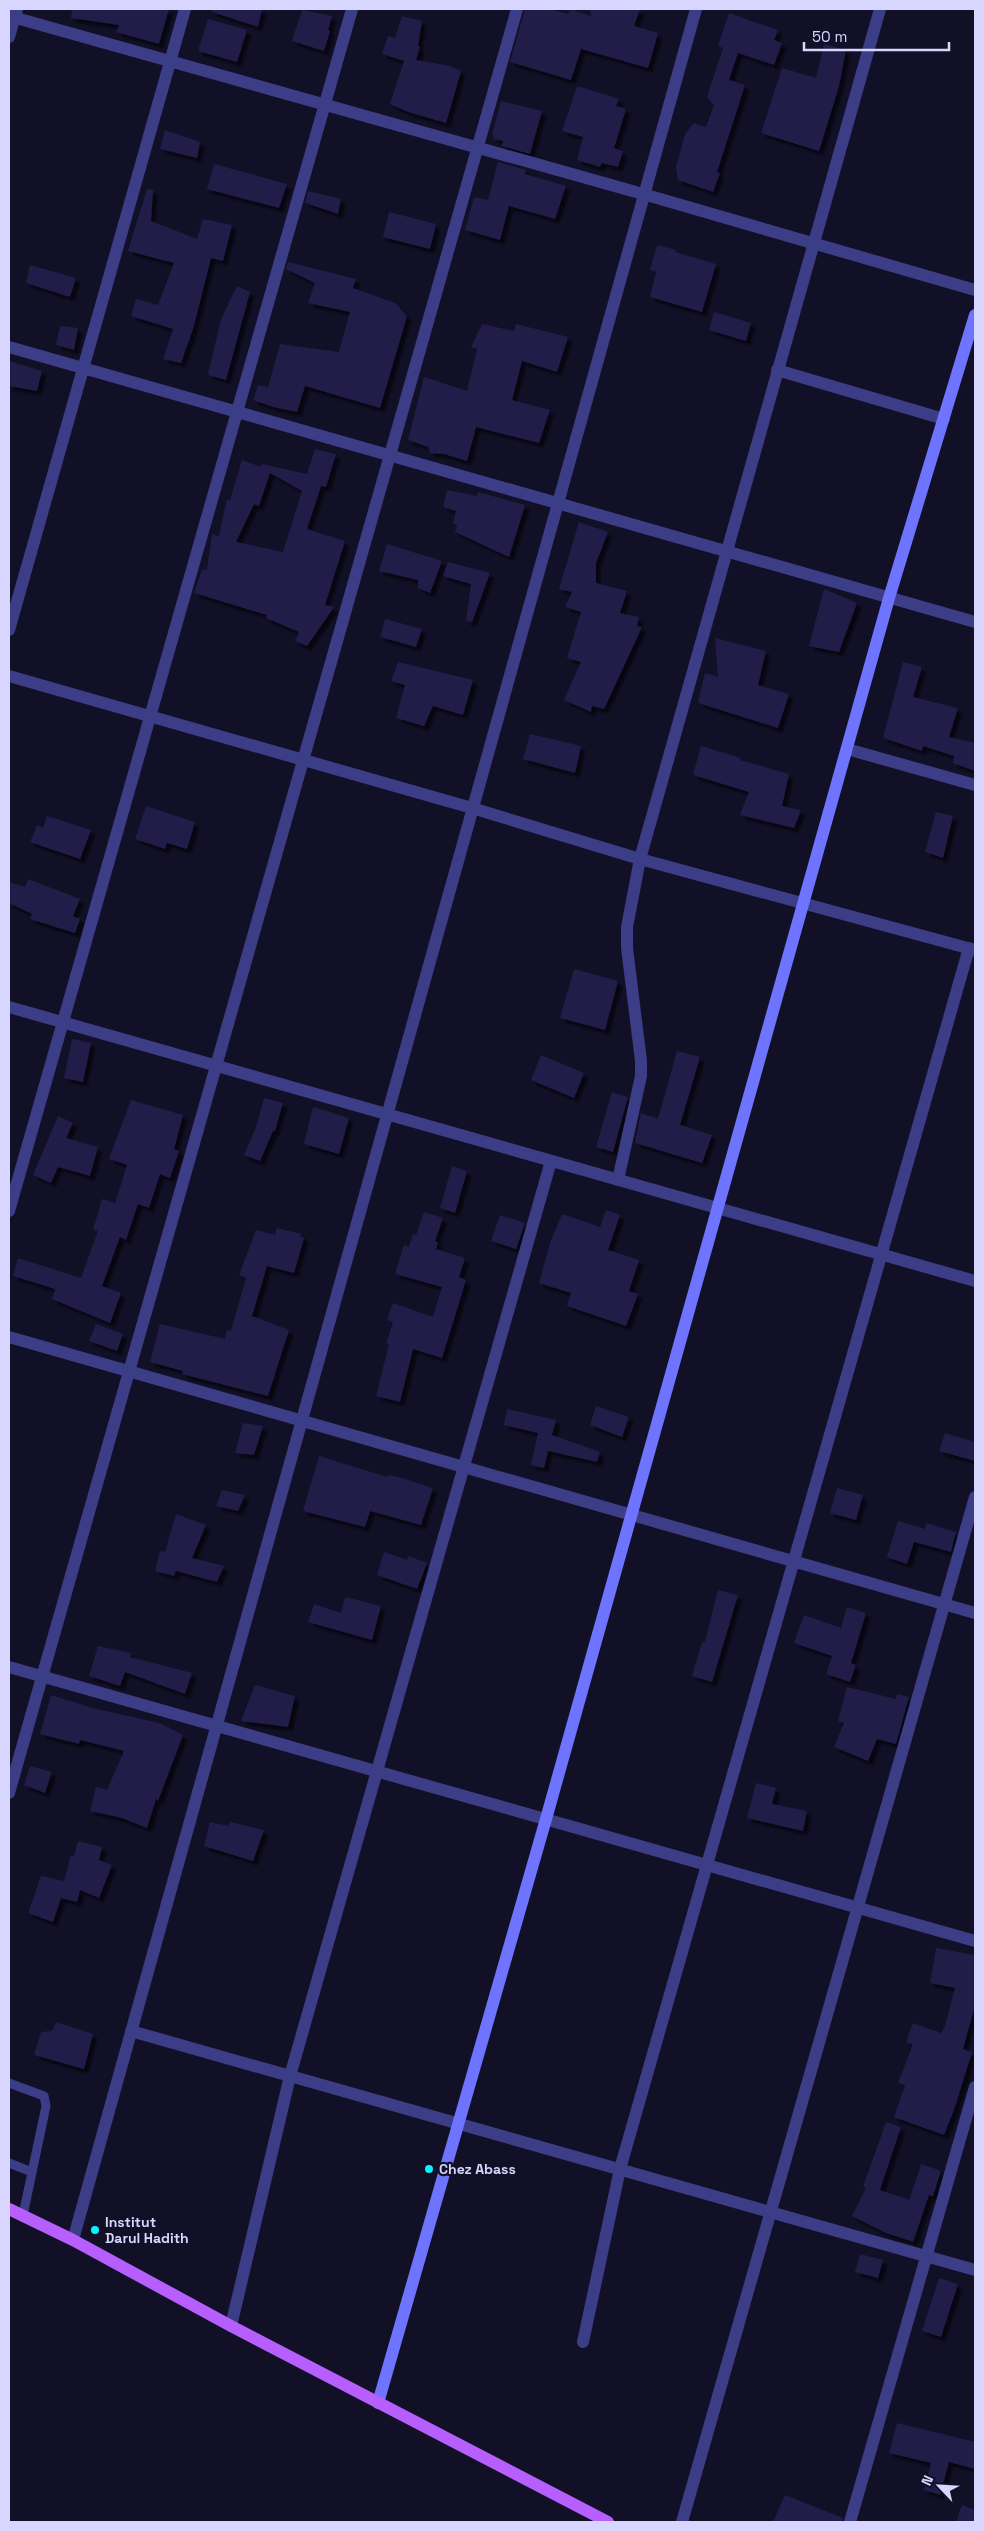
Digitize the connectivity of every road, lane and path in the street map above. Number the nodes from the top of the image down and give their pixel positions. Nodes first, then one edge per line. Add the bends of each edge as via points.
1 (185, 9) edge
2 (352, 9) edge
3 (516, 9) edge
4 (696, 9) edge
5 (880, 9) edge
6 (13, 14) edge
7 (9, 37) edge
8 (170, 60) junction
9 (325, 104) junction
10 (477, 147) junction
11 (644, 194) junction
12 (813, 242) junction
13 (975, 290) edge
14 (975, 315) edge
15 (9, 347) edge
16 (83, 368) junction
17 (777, 370) junction
18 (237, 412) junction
19 (944, 419) junction
20 (390, 455) junction
21 (557, 503) junction
22 (725, 550) junction
23 (889, 598) junction
24 (975, 622) edge
25 (9, 630) edge
26 (9, 676) edge
27 (150, 716) junction
28 (847, 749) junction
29 (303, 760) junction
30 (975, 785) edge
31 (472, 808) junction
32 (640, 859) junction
33 (804, 902) junction
34 (972, 949) edge
35 (9, 1007) edge
36 (63, 1022) junction
37 (216, 1066) junction
38 (387, 1114) junction
39 (551, 1160) junction
40 (618, 1180) junction
41 (718, 1208) junction
42 (9, 1211) edge
43 (881, 1254) junction
44 (975, 1281) edge
45 (9, 1337) edge
46 (129, 1372) junction
47 (301, 1421) junction
48 (464, 1466) junction
49 (975, 1497) edge
50 (632, 1514) junction
51 (794, 1560) junction
52 (945, 1603) junction
53 (975, 1613) edge
54 (9, 1667) edge
55 (43, 1676) junction
56 (216, 1726) junction
57 (377, 1771) junction
58 (9, 1793) edge
59 (546, 1819) junction
60 (707, 1864) junction
61 (858, 1907) junction
62 (975, 1940) edge
63 (131, 2031) junction
64 (290, 2076) junction
65 (9, 2083) edge
66 (975, 2087) edge
67 (457, 2123) junction
68 (9, 2164) edge
69 (620, 2169) junction
70 (32, 2172) junction
71 (9, 2208) edge
72 (771, 2212) junction
73 (23, 2215) junction
74 (73, 2240) junction
75 (927, 2256) junction
76 (975, 2270) edge
77 (232, 2326) junction
78 (583, 2342) dead end
79 (378, 2402) junction
80 (608, 2522) edge
81 (682, 2522) edge
82 (850, 2522) edge

1 - 8 street
2 - 9 street
3 - 10 street
4 - 11 street
5 - 12 street
6 - 7 street
6 - 8 street
8 - 9 street
8 - 16 street
9 - 10 street
9 - 18 street
10 - 11 street
10 - 20 street
11 - 12 street
11 - 21 street
12 - 13 street
12 - 17 street
14 - 19 street
15 - 16 street
16 - 18 street
16 - 25 street
17 - 19 street
17 - 22 street
18 - 20 street
18 - 27 street
19 - 23 street
20 - 21 street
20 - 29 street
21 - 22 street
21 - 31 street
22 - 23 street
22 - 32 street
23 - 24 street
23 - 28 street
26 - 27 street
27 - 29 street
27 - 36 street
28 - 30 street
28 - 33 street
29 - 31 street
29 - 37 street
31 - 32 street
31 - 38 street
32 - 33 street
32 - 40 street via 627,927 627,948 641,1076
33 - 34 street
33 - 41 street
34 - 43 street
35 - 36 street
36 - 37 street
36 - 42 street
37 - 38 street
37 - 46 street
38 - 39 street
38 - 47 street
39 - 40 street
39 - 48 street
40 - 41 street
41 - 43 street
41 - 50 street
43 - 44 street
43 - 51 street
45 - 46 street
46 - 47 street
46 - 55 street
47 - 48 street
47 - 56 street
48 - 50 street
48 - 57 street
49 - 52 street
50 - 51 street
50 - 59 street
51 - 52 street
51 - 60 street
52 - 53 street
52 - 61 street
54 - 55 street
55 - 56 street
55 - 58 street
56 - 57 street
56 - 63 street
57 - 59 street
57 - 64 street
59 - 60 street
59 - 67 street
60 - 61 street
60 - 69 street
61 - 62 street
61 - 72 street
63 - 64 street
63 - 74 street
64 - 67 street
64 - 77 street
65 - 70 lane via 44,2096 46,2106
66 - 75 street
67 - 69 street
67 - 79 street
68 - 70 lane
69 - 72 street
69 - 78 street
70 - 73 lane
71 - 73 main road
72 - 75 street
72 - 81 street
73 - 74 main road
74 - 77 main road
75 - 76 street
75 - 82 street
77 - 79 main road
79 - 80 main road

